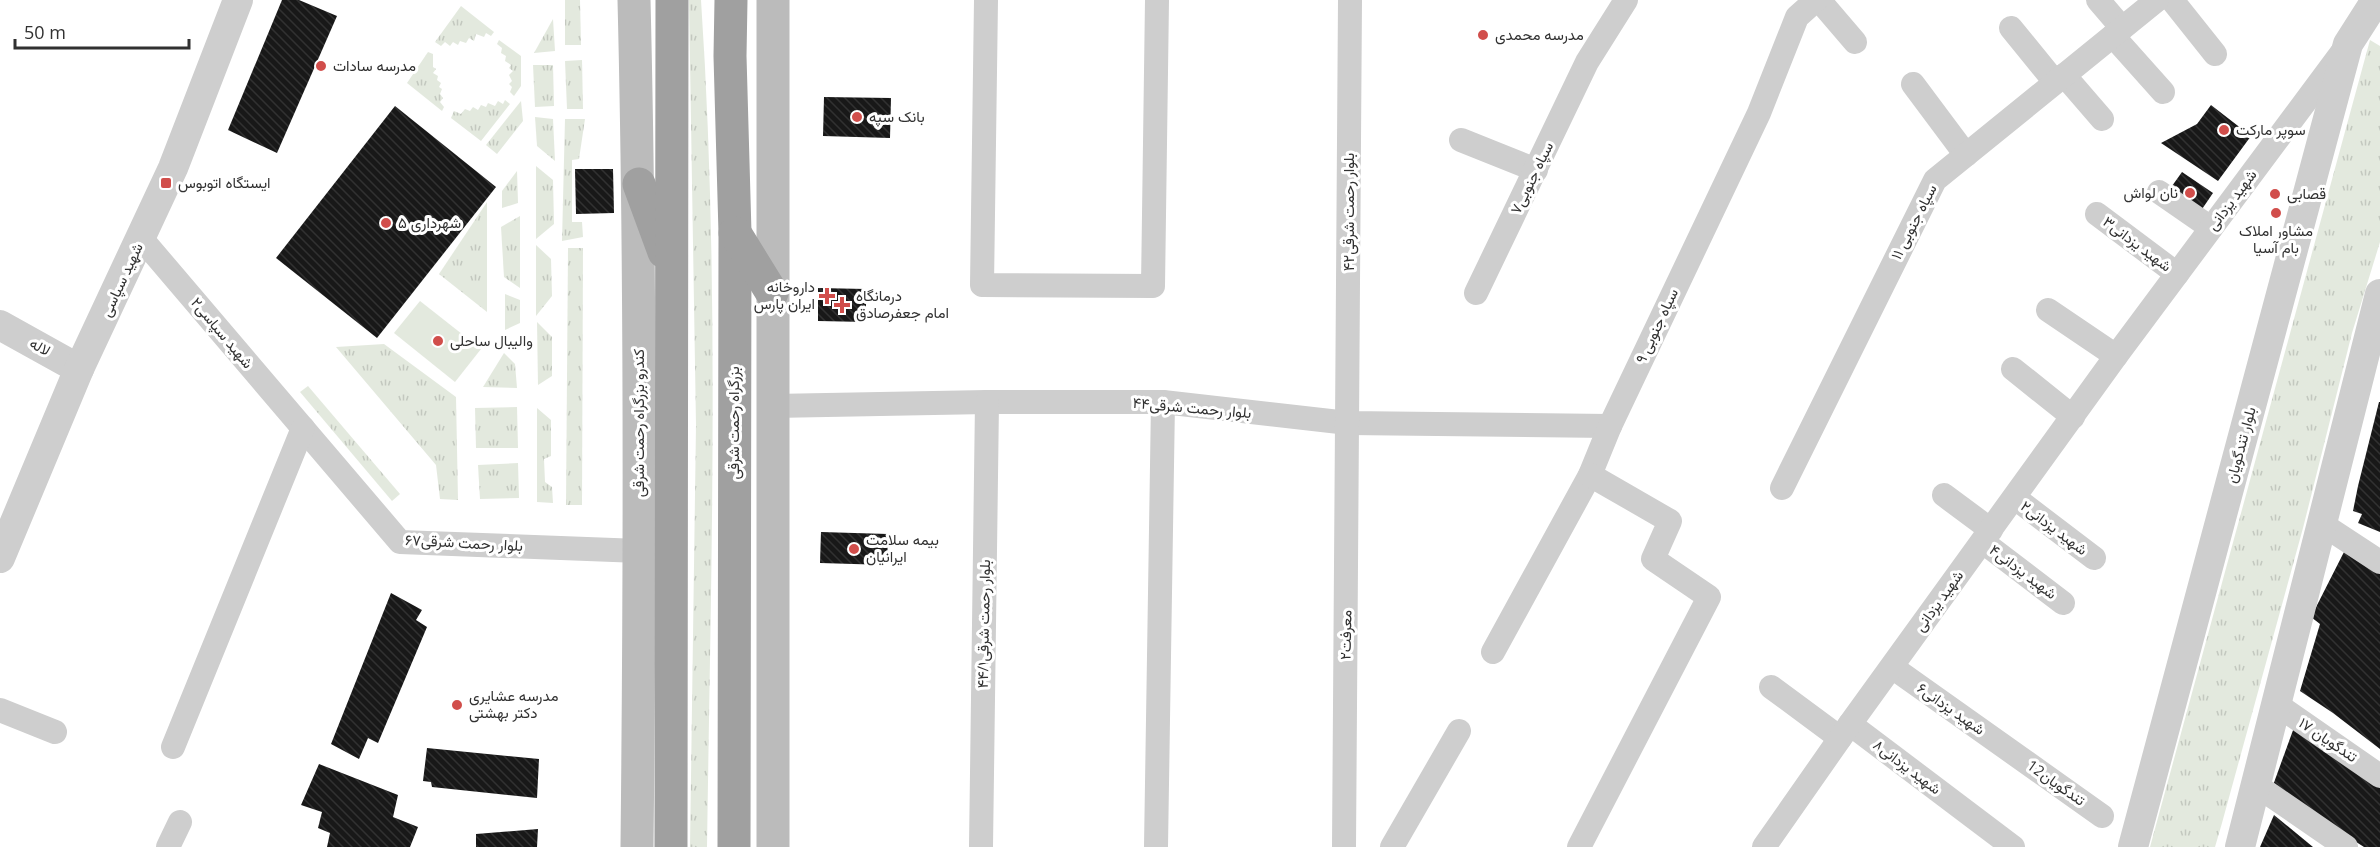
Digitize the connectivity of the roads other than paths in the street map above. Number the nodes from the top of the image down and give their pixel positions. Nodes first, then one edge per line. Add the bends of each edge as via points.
1 (238, 0) edge
2 (634, 0) edge
3 (672, 0) edge
4 (731, 0) edge
5 (773, 0) edge
6 (986, 0) edge
7 (1157, 0) edge
8 (1350, 0) edge
9 (1626, 0) edge
10 (1817, 0) edge
11 (2098, 0) edge
12 (2157, 0) edge
13 (2172, 0) edge
14 (2371, 7) edge
15 (2011, 28) dead end
16 (2118, 32) junction
17 (1855, 42) dead end
18 (2348, 44) junction
19 (2214, 54) dead end
20 (2060, 79) junction
21 (1913, 84) dead end
22 (2163, 93) dead end
23 (2102, 119) dead end
24 (1461, 140) dead end
25 (1966, 155) junction
26 (1536, 170) junction
27 (639, 184) junction
28 (2159, 192) dead end
29 (2097, 214) dead end
30 (2211, 228) junction
31 (735, 233) junction
32 (141, 238) junction
33 (672, 272) junction
34 (2177, 274) junction
35 (772, 293) junction
36 (1476, 293) dead end
37 (2380, 294) edge
38 (2048, 310) dead end
39 (0, 325) edge
40 (2116, 356) junction
41 (79, 369) junction
42 (2013, 369) dead end
43 (987, 402) junction
44 (1163, 402) junction
45 (773, 406) junction
46 (2073, 417) junction
47 (1348, 423) junction
48 (1610, 426) junction
49 (303, 428) junction
50 (1590, 474) junction
51 (1782, 488) dead end
52 (1944, 495) dead end
53 (2015, 498) junction
54 (2322, 524) junction
55 (1987, 536) junction
56 (640, 551) junction
57 (0, 558) edge
58 (2094, 558) dead end
59 (2380, 562) edge
60 (2063, 603) dead end
61 (1494, 652) dead end
62 (1892, 668) junction
63 (1771, 687) dead end
64 (2276, 704) junction
65 (0, 710) edge
66 (1459, 731) dead end
67 (1845, 731) junction
68 (55, 732) dead end
69 (173, 747) dead end
70 (2009, 750) joint
71 (2380, 776) edge
72 (2256, 784) junction
73 (2102, 816) dead end
74 (180, 822) dead end
75 (1774, 844) edge
76 (168, 847) edge
77 (637, 847) edge
78 (671, 847) edge
79 (734, 847) edge
80 (773, 847) edge
81 (981, 847) edge
82 (1156, 847) edge
83 (1344, 847) edge
84 (1392, 847) edge
85 (1579, 847) edge
86 (2013, 847) edge
87 (2133, 847) edge
88 (2240, 847) edge
89 (2346, 847) edge

1 - 32 street, شهید سپاسی via 173,168
2 - 27 main road, کندرو بزرگراه رحمت شرقی
3 - 33 highway
4 - 31 highway, بزرگراه رحمت شرقی
5 - 35 main road
6 - 7 street via 982,285 1119,286 1153,286
8 - 47 street, بلوار رحمت شرقی۴۲
9 - 26 street, سپاه جنوبی۷ via 1587,62
10 - 17 street
10 - 48 street, ۹ سپاه جنوبی via 1797,17 1759,113
11 - 16 street
12 - 16 street, ۱۱ سپاه جنوبی
13 - 19 street
14 - 18 street, بلوار تندگویان
15 - 20 street
16 - 20 street, ۱۱ سپاه جنوبی
16 - 22 street
18 - 30 street, شهید یزدانی
18 - 87 street, بلوار تندگویان
20 - 23 street
20 - 25 street, ۱۱ سپاه جنوبی
21 - 25 street
24 - 26 street
25 - 51 street, ۱۱ سپاه جنوبی via 1935,180
26 - 36 street, سپاه جنوبی۷
27 - 33 highway
27 - 56 main road, کندرو بزرگراه رحمت شرقی
28 - 30 street
29 - 34 street, شهید یزدانی۳
30 - 34 street, شهید یزدانی
31 - 35 highway
31 - 79 highway, بزرگراه رحمت شرقی
32 - 41 street, شهید سپاسی
32 - 49 street, شهید سپاسی۲
33 - 78 highway
34 - 40 street, شهید یزدانی
35 - 45 main road
37 - 54 street
38 - 40 street
39 - 41 street, لاله
40 - 46 street, شهید یزدانی
41 - 57 street, شهید سپاسی
42 - 46 street
43 - 44 street, ۴۴بلوار رحمت شرقی
43 - 45 street, ۴۴بلوار رحمت شرقی
43 - 81 street, بلوار رحمت شرقی۴۴/۱
44 - 47 street, ۴۴بلوار رحمت شرقی
44 - 82 street
45 - 80 main road
46 - 53 street, شهید یزدانی
47 - 48 street, ۴۴بلوار رحمت شرقی
47 - 83 street, معرفت۲
48 - 50 street, ۹ سپاه جنوبی
49 - 56 street, بلوار رحمت شرقی۶۷ via 400,542
49 - 69 street
50 - 61 street, ۹ سپاه جنوبی
50 - 85 street via 1670,521 1653,559 1709,597
52 - 55 street, شهید یزدانی۴
53 - 55 street, شهید یزدانی
53 - 58 street, شهید یزدانی۲
54 - 59 street
54 - 64 street
55 - 60 street, شهید یزدانی۴
55 - 62 street, شهید یزدانی
56 - 77 main road, کندرو بزرگراه رحمت شرقی
62 - 67 street, شهید یزدانی
62 - 70 street, شهید یزدانی۶
63 - 67 street, شهید یزدانی۸
64 - 71 street, ۱۷ تندگویان
64 - 72 street
65 - 68 street
66 - 84 street
67 - 75 street, شهید یزدانی
67 - 86 street, شهید یزدانی۸
70 - 73 street, 12تندگویان
72 - 88 street
72 - 89 street
74 - 76 street

